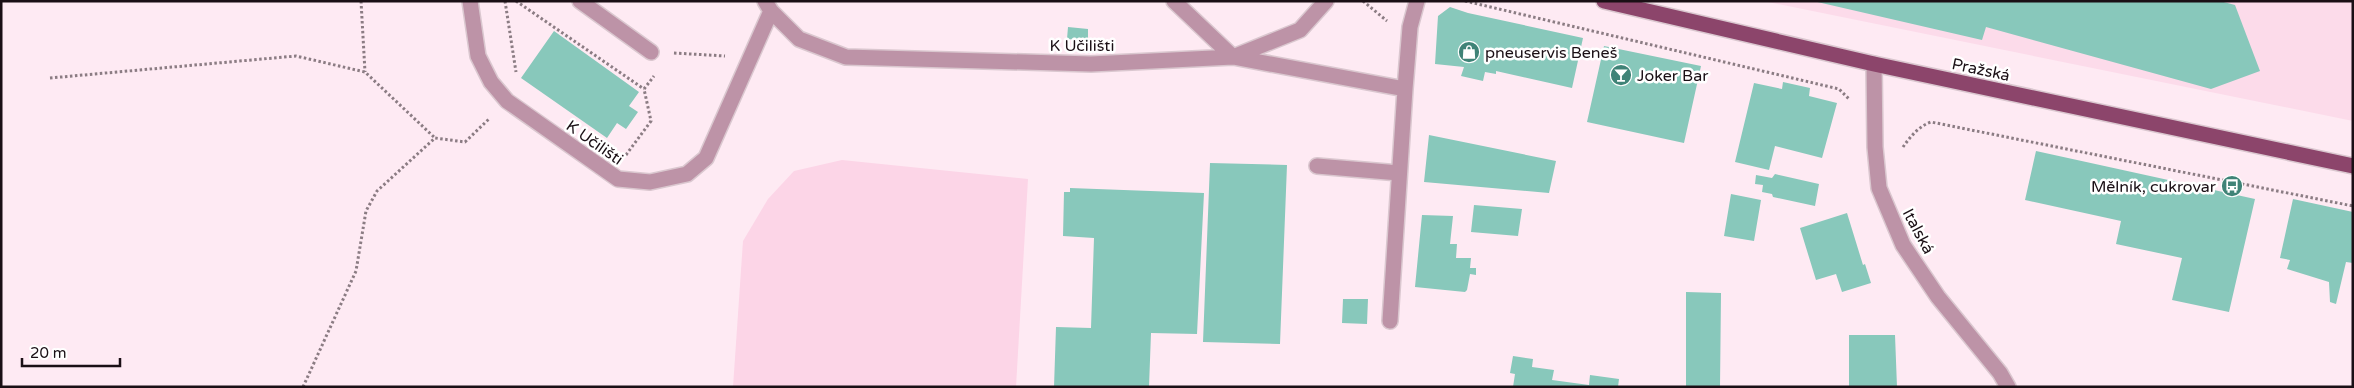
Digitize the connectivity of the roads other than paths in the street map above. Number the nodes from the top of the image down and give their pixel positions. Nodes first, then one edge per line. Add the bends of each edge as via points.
1 (470, 1) edge
2 (580, 1) edge
3 (1174, 1) edge
4 (1326, 1) edge
5 (1417, 1) edge
6 (1604, 1) edge
7 (768, 6) edge
8 (651, 52) dead end
9 (1233, 57) junction
10 (1874, 64) junction
11 (1405, 89) junction
12 (1318, 166) dead end
13 (2353, 166) edge
14 (1399, 173) junction
15 (1390, 321) dead end
16 (2008, 387) edge

1 - 7 street, K Učilišti via 478,56 491,82 507,102 618,179 650,182 687,174 706,158 750,57
2 - 8 street
3 - 9 street
4 - 9 street via 1300,30
5 - 11 street via 1410,27
6 - 10 main road, Pražská
7 - 9 street, K Učilišti via 799,39 846,57 1091,64
9 - 11 street, K Učilišti
10 - 13 main road, Pražská
10 - 16 street, Italská via 1879,188 1896,229 1903,245 1938,296
11 - 14 street
12 - 14 street
14 - 15 street

